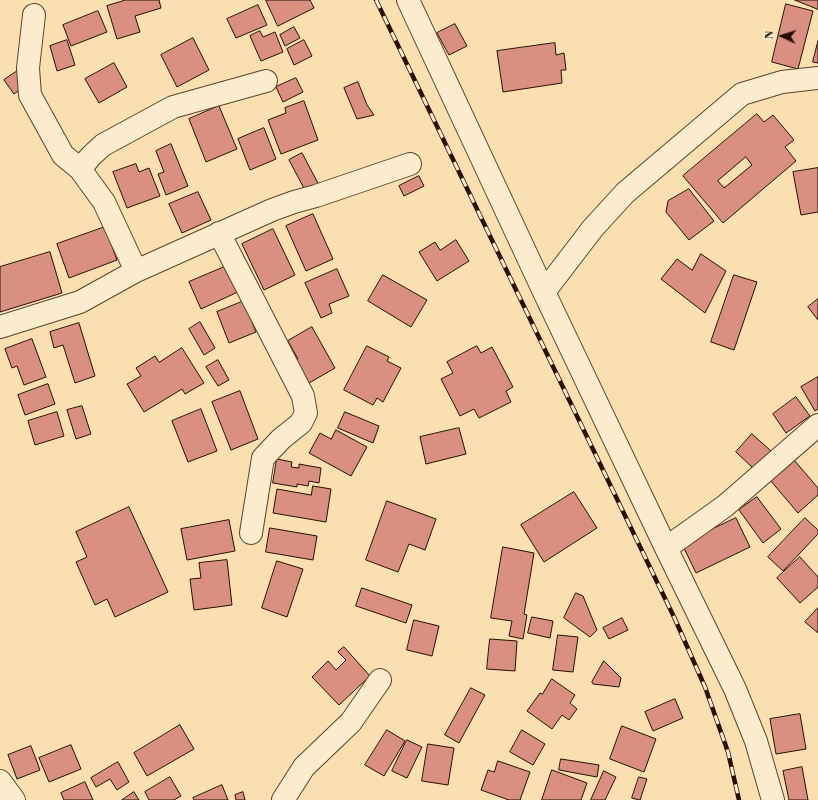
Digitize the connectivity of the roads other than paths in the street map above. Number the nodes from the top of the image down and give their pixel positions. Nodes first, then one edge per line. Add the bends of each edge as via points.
1 (408, 0) edge
2 (34, 15) dead end
3 (818, 78) edge
4 (266, 81) dead end
5 (410, 164) dead end
6 (80, 169) junction
7 (219, 233) junction
8 (136, 270) junction
9 (544, 292) junction
10 (0, 327) edge
11 (818, 425) edge
12 (251, 533) dead end
13 (666, 548) junction
14 (380, 680) dead end
15 (0, 781) edge
16 (14, 800) edge
17 (282, 800) edge
18 (773, 800) edge

1 - 9 street
2 - 6 street via 28,68 30,95 63,155
3 - 9 street via 782,82 742,94 625,193 593,228
4 - 6 street via 173,107 103,145
5 - 7 street via 294,202
6 - 8 street via 104,202
7 - 8 street
7 - 12 street via 303,396 306,412 301,423 263,458
8 - 10 street via 80,302
9 - 13 street
11 - 13 street via 725,506
13 - 18 street via 735,689 756,742
14 - 17 street via 350,722 304,767
15 - 16 street

